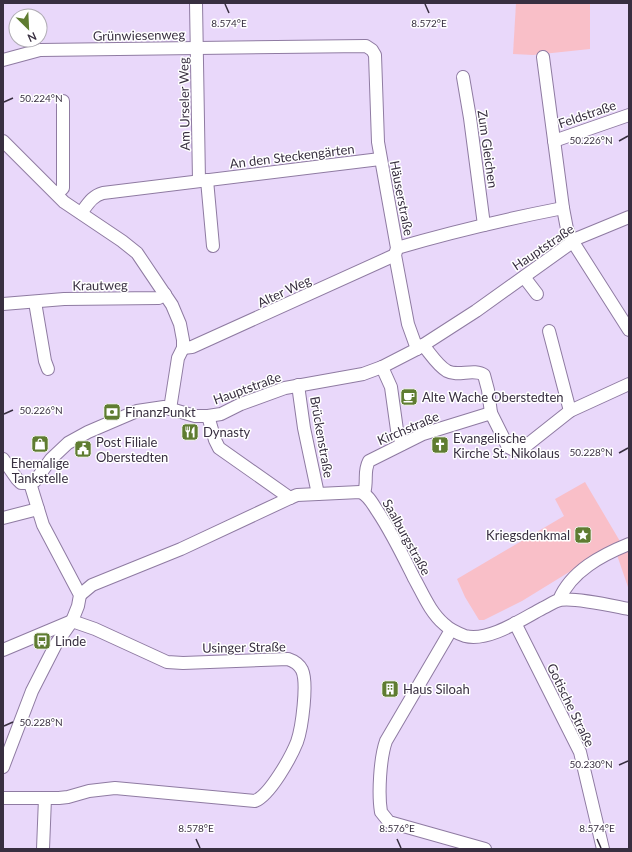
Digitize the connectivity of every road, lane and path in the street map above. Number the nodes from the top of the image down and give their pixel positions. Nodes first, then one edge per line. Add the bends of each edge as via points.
1 (196, 3) edge
2 (197, 49) junction
3 (372, 50) joint
4 (543, 57) dead end
5 (3, 60) edge
6 (463, 77) dead end
7 (63, 101) dead end
8 (629, 114) edge
9 (554, 140) junction
10 (3, 141) edge
11 (380, 160) junction
12 (203, 181) junction
13 (57, 194) junction
14 (563, 208) junction
15 (81, 214) junction
16 (629, 217) edge
17 (484, 225) junction
18 (573, 242) junction
19 (213, 246) dead end
20 (396, 252) junction
21 (524, 276) junction
22 (165, 294) junction
23 (538, 294) dead end
24 (35, 302) junction
25 (3, 304) edge
26 (629, 330) edge
27 (549, 331) dead end
28 (420, 347) junction
29 (183, 348) junction
30 (382, 367) junction
31 (48, 369) dead end
32 (629, 384) edge
33 (298, 385) junction
34 (170, 408) junction
35 (570, 411) junction
36 (491, 413) junction
37 (208, 416) junction
38 (402, 444) junction
39 (3, 459) edge
40 (30, 483) junction
41 (364, 493) junction
42 (318, 494) junction
43 (290, 498) junction
44 (38, 509) junction
45 (3, 518) edge
46 (629, 544) edge
47 (80, 595) junction
48 (559, 600) junction
49 (629, 609) edge
50 (72, 621) junction
51 (515, 623) junction
52 (451, 630) junction
53 (3, 650) edge
54 (3, 767) edge
55 (3, 798) edge
56 (45, 798) junction
57 (43, 849) edge
58 (485, 849) edge
59 (603, 849) edge

1 - 2 street, Am Urseler Weg
2 - 3 street, Grünwiesenweg via 366,46
2 - 5 street, Grünwiesenweg via 40,50
2 - 12 street, Am Urseler Weg
3 - 11 street, Häuserstraße via 375,55
4 - 9 street, Feldstraße
6 - 17 street, Zum Gleichen
7 - 13 street via 63,188
8 - 9 street, Feldstraße
9 - 14 street, Feldstraße
10 - 13 street
11 - 12 street, An den Steckengärten
11 - 20 street, Häuserstraße
12 - 15 street, An den Steckengärten via 103,193 96,195
12 - 19 street
13 - 15 street
14 - 17 street, Alter Weg
14 - 18 street, Feldstraße via 567,229
15 - 22 street via 137,253
16 - 18 street, Hauptstraße
17 - 20 street, Alter Weg via 440,235
18 - 21 street, Hauptstraße
18 - 26 street, Feldstraße
20 - 28 street, Häuserstraße via 408,324
20 - 29 street, Alter Weg via 219,335 192,347
21 - 23 street
21 - 28 street, Hauptstraße
22 - 24 street, Krautweg via 159,298
22 - 29 street via 178,319
24 - 25 street, Krautweg
24 - 31 street
27 - 35 street
28 - 30 street, Hauptstraße
28 - 36 street via 448,371 484,375
29 - 34 street via 178,358
30 - 33 street, Hauptstraße via 363,374
30 - 38 street via 392,387 397,430
32 - 35 street
33 - 37 street, Hauptstraße via 267,394 221,414
33 - 42 street, Brückenstraße
34 - 37 street, Hauptstraße via 195,416
34 - 40 street, Hauptstraße via 137,412 76,438 58,451 39,476
35 - 36 street via 522,449 514,450 508,447
36 - 38 street, Kirchstraße via 438,428
37 - 43 street via 217,444
38 - 41 street, Kirchstraße via 369,461 365,468 367,480
39 - 40 street via 17,480 21,483
40 - 44 street
41 - 42 street, Saalburgstraße
41 - 52 street, Saalburgstraße via 389,528 430,607
42 - 43 street, Saalburgstraße
43 - 47 street, Saalburgstraße via 180,549 102,580
44 - 45 street
44 - 47 street via 43,524
46 - 48 street via 583,568
47 - 50 street
48 - 49 street
48 - 51 street, Saalburgstraße
50 - 53 street
50 - 54 street via 56,644 32,691
50 - 56 street, Usinger Straße via 167,662 293,660 304,675 301,728 287,763 264,796 255,801 115,788 68,797
51 - 52 street, Saalburgstraße via 480,638
51 - 59 street, Gotische Straße via 577,746
52 - 58 street via 382,750 381,812 389,822
55 - 56 street, Usinger Straße
56 - 57 street

